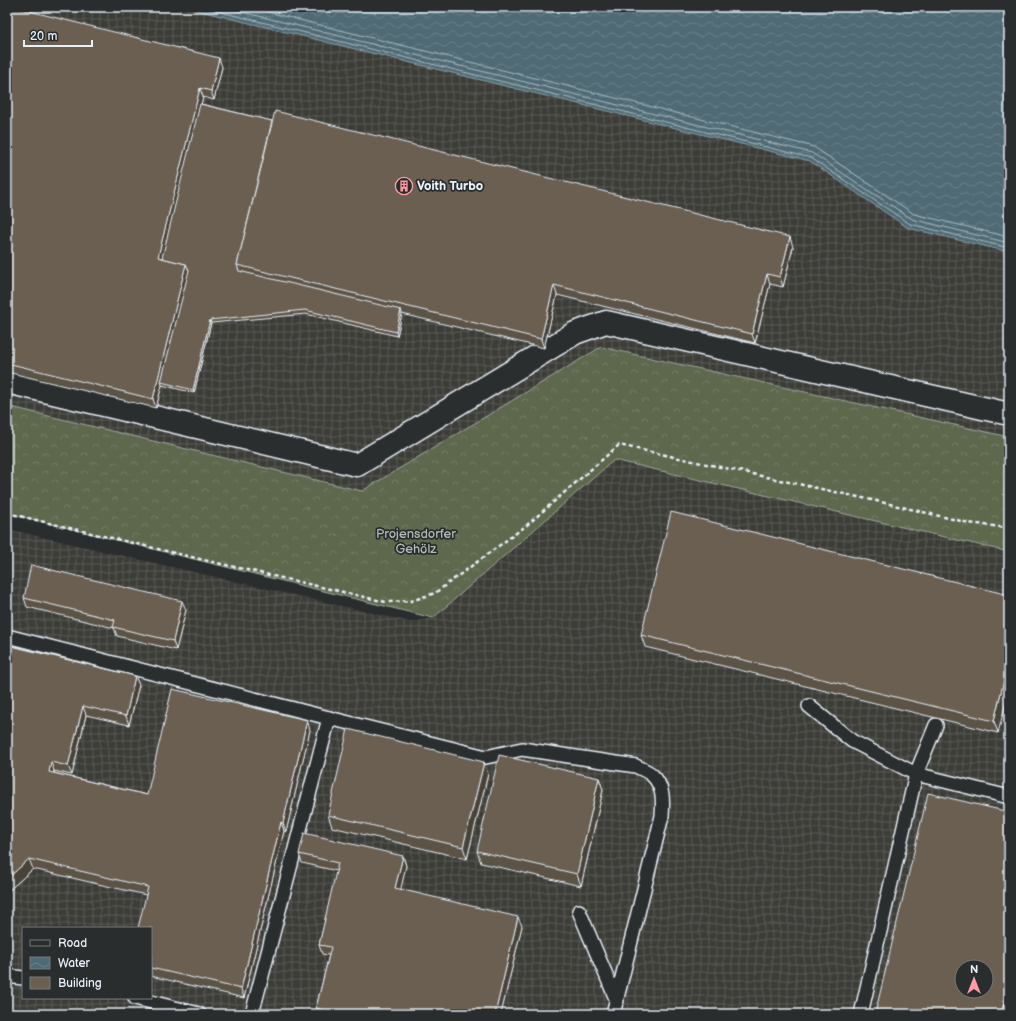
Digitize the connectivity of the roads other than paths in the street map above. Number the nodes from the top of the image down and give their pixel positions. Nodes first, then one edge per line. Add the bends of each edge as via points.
1 (7, 382) edge
2 (1009, 414) edge
3 (7, 636) edge
4 (809, 706) dead end
5 (329, 718) junction
6 (936, 725) edge
7 (916, 774) junction
8 (1009, 797) edge
9 (579, 911) dead end
10 (7, 976) edge
11 (22, 978) edge
12 (139, 999) edge
13 (617, 1001) junction
14 (199, 1014) edge
15 (252, 1014) edge
16 (614, 1014) edge
17 (861, 1014) edge

1 - 2 street via 357,465 576,333 606,322
3 - 5 lane
4 - 7 lane via 852,741
5 - 13 lane via 486,757 522,749 636,766 652,774 660,786 663,798 662,816
5 - 15 lane
6 - 7 lane
7 - 8 lane
7 - 17 lane
9 - 13 lane
10 - 11 lane
12 - 14 lane
13 - 16 lane

